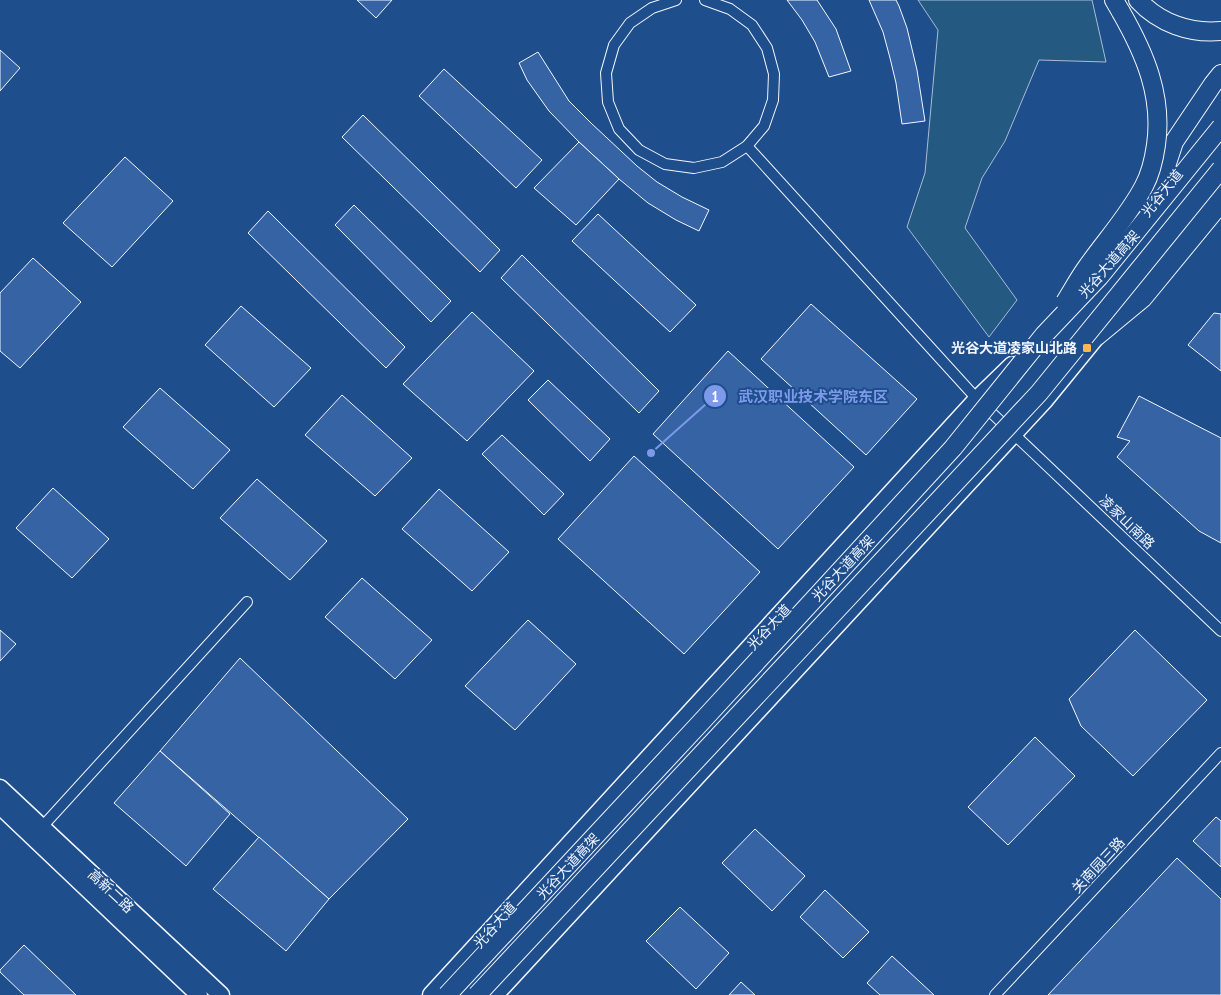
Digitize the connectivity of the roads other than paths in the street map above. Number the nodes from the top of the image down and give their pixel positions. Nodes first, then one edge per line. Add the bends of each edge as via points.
1 (676, 0) edge
2 (705, 0) edge
3 (1114, 0) edge
4 (1138, 0) edge
5 (1221, 31) edge
6 (1217, 79) edge
7 (1221, 120) edge
8 (1221, 127) edge
9 (747, 146) junction
10 (1221, 169) edge
11 (1221, 184) edge
12 (1154, 203) junction
13 (1216, 209) edge
14 (1044, 335) junction
15 (1097, 336) junction
16 (977, 398) junction
17 (1014, 434) junction
18 (247, 602) dead end
19 (1221, 631) edge
20 (1221, 753) edge
21 (0, 788) edge
22 (0, 806) edge
23 (42, 827) junction
24 (199, 995) edge
25 (221, 995) edge
26 (431, 995) edge
27 (447, 995) edge
28 (477, 995) edge
29 (495, 995) edge
30 (995, 995) edge

1 - 9 street via 652,8 630,23 614,45 606,73 607,92 619,129 639,150 665,164 694,168 722,162
2 - 9 street via 730,9 752,25 767,48 774,74 773,100 764,126
3 - 14 highway, bridge via 1142,52 1155,93 1158,124 1154,156 1136,200
4 - 5 highway via 1161,19 1177,26 1195,31
6 - 12 highway via 1174,142
7 - 12 main road, 光谷大道
8 - 14 highway, 光谷大道高架, bridge via 1100,276
9 - 16 street, 凌家山南路
10 - 28 highway, 光谷大道高架, bridge via 1039,393
11 - 15 main road
12 - 16 main road, 光谷大道 via 1014,363
13 - 15 highway via 1144,298
14 - 27 highway, 光谷大道高架, bridge via 953,448
15 - 17 main road
16 - 17 street, 凌家山南路
16 - 26 main road, 光谷大道
17 - 19 street, 凌家山南路
17 - 29 main road
18 - 23 street
20 - 30 street, 关南园三路
21 - 23 main road, 高新二路
22 - 24 main road, 高新二路
23 - 25 main road, 高新二路

